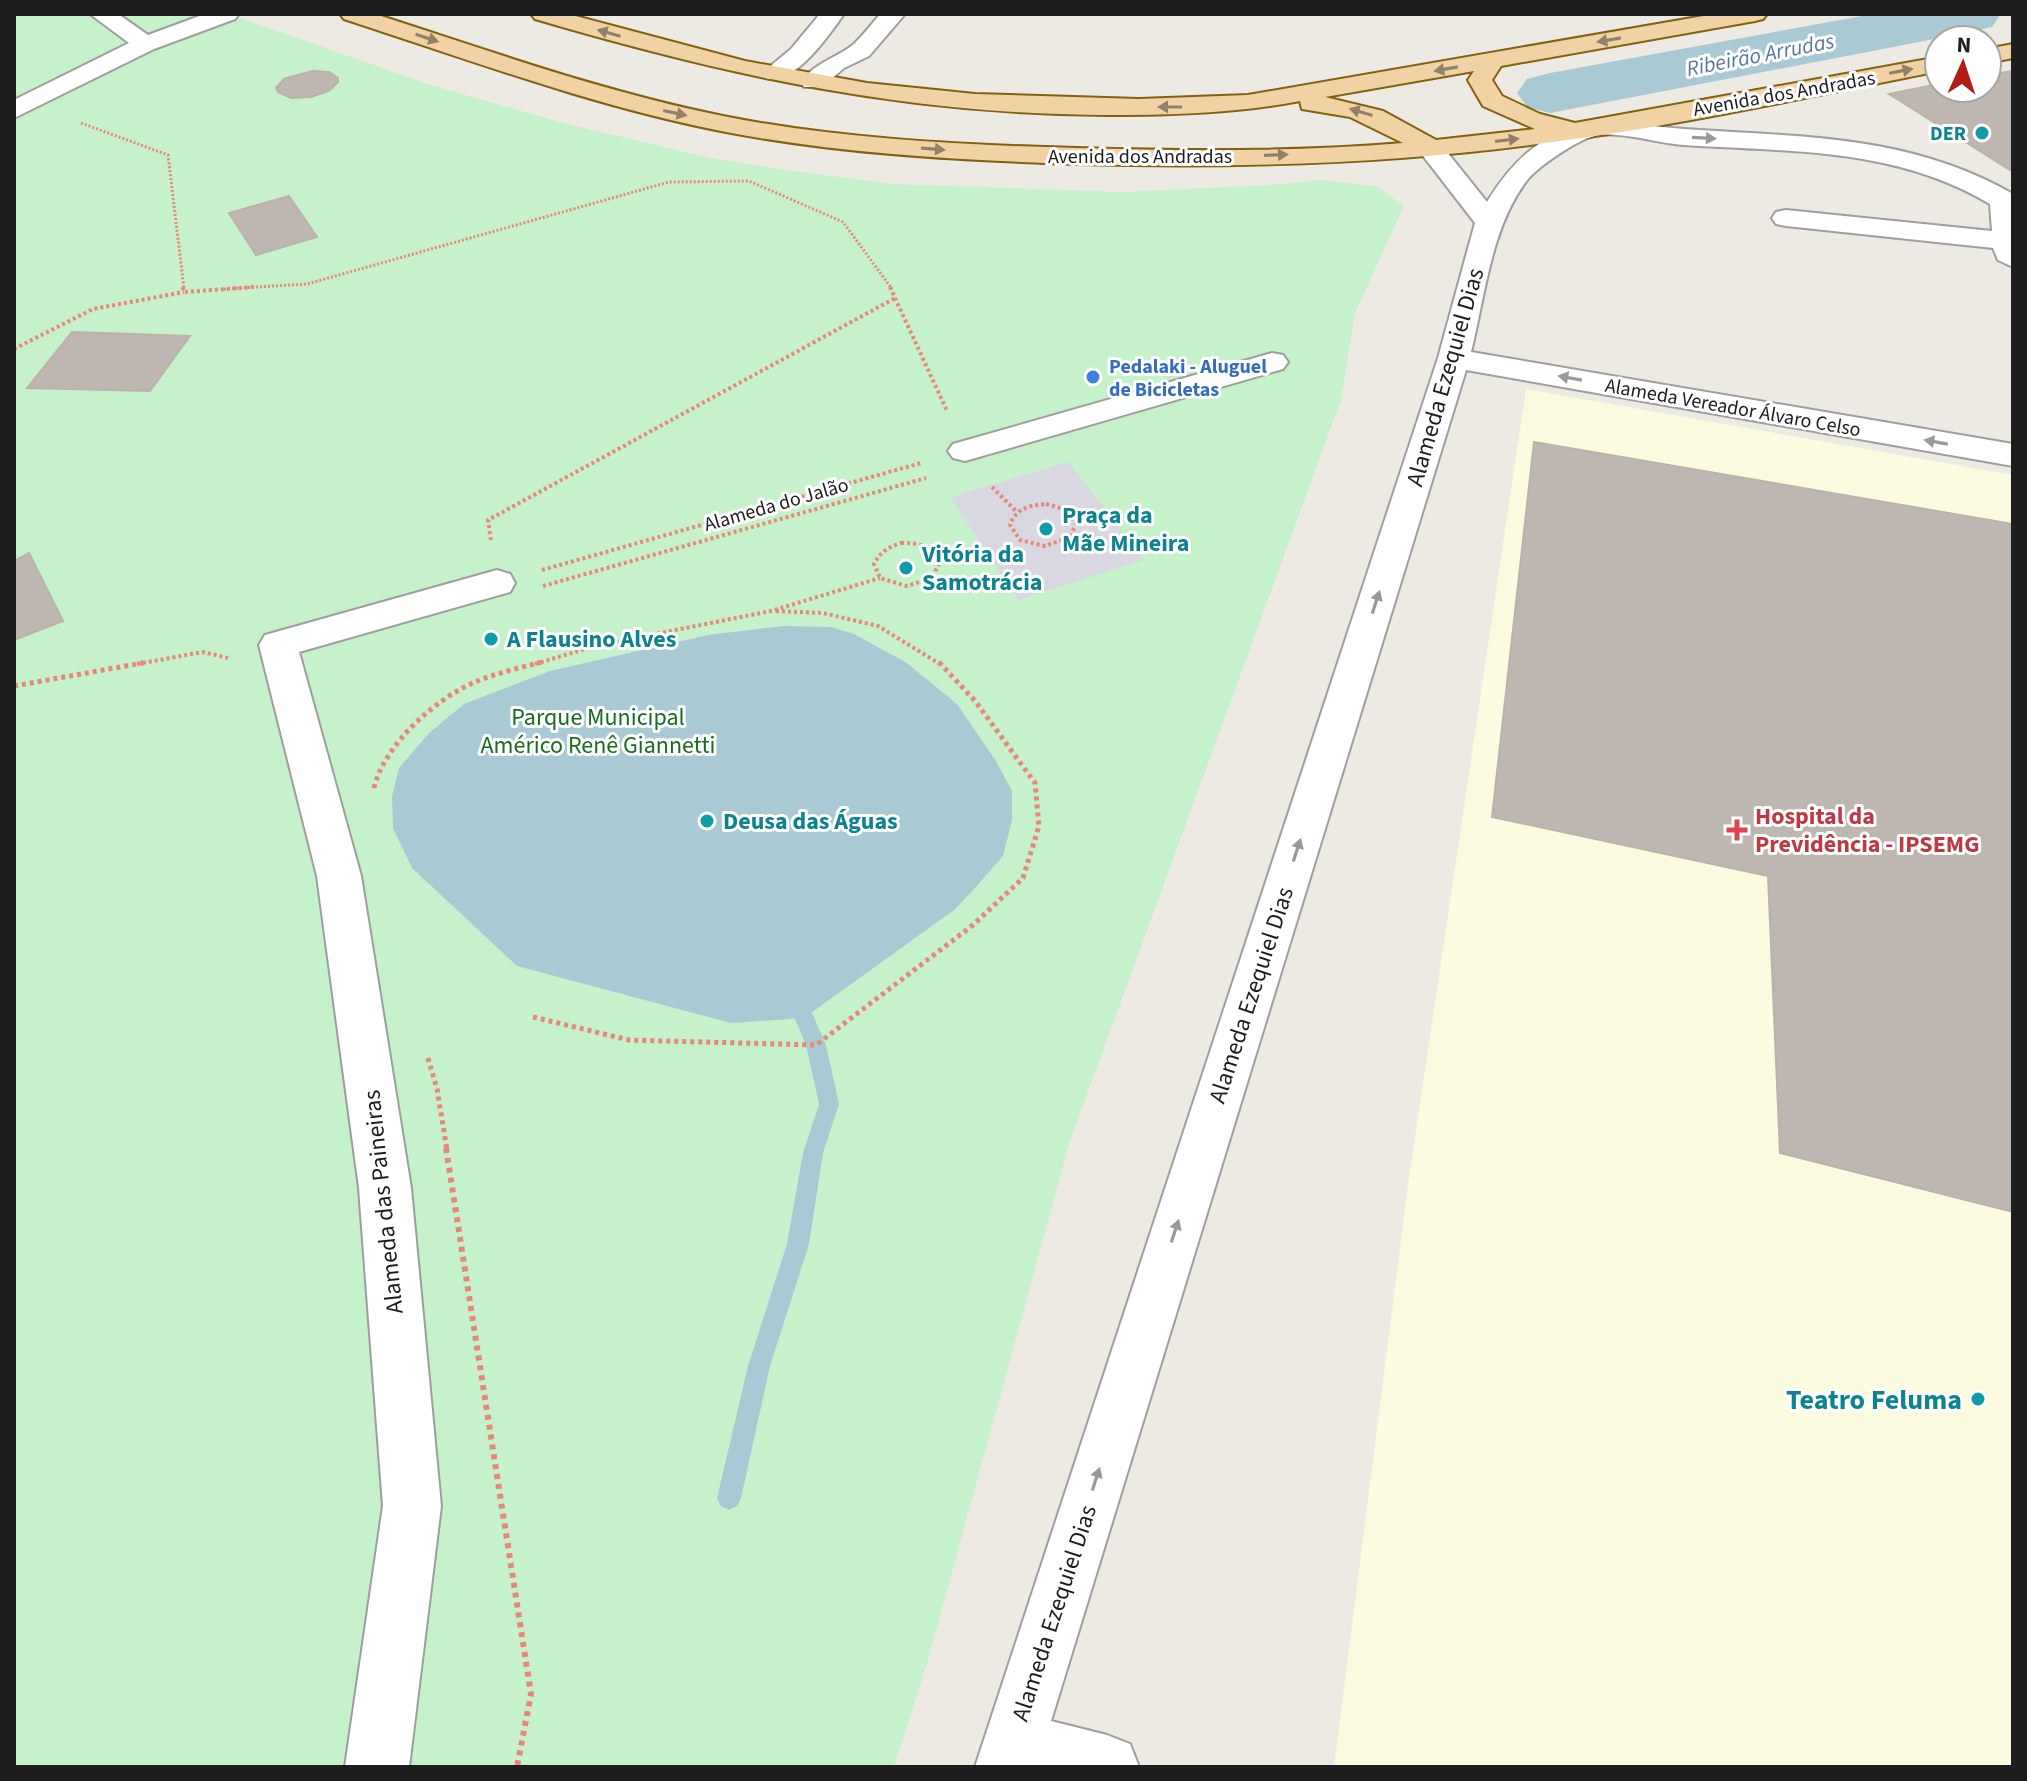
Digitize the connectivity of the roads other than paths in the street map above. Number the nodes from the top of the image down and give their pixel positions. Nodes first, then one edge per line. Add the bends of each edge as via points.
1 (102, 14) edge
2 (227, 14) edge
3 (352, 14) edge
4 (543, 14) edge
5 (832, 14) edge
6 (893, 14) edge
7 (1755, 14) edge
8 (146, 44) junction
9 (860, 51) junction
10 (1493, 60) junction
11 (1923, 67) edge
12 (774, 73) junction
13 (813, 82) junction
14 (845, 86) junction
15 (1766, 96) junction
16 (1248, 103) junction
17 (20, 107) edge
18 (1592, 128) junction
19 (1771, 141) junction
20 (1430, 148) junction
21 (1786, 218) dead end
22 (1489, 222) junction
23 (2010, 234) edge
24 (1454, 358) junction
25 (1272, 362) dead end
26 (965, 451) road end
27 (2013, 455) edge
28 (497, 583) road end
29 (1009, 1755) edge
30 (377, 1767) edge
31 (1107, 1767) edge

1 - 8 street
2 - 8 street
3 -> 20 main road, Avenida dos Andradas via 634,104 827,139 1079,156 1217,157
12 -> 4 main road
5 - 12 street via 800,54
6 - 9 street
7 -> 10 main road
8 - 17 street
9 - 13 street
9 - 14 street via 862,65
10 -> 16 main road
10 - 18 main road via 1480,80 1492,101 1533,121
15 -> 11 main road, Avenida dos Andradas
12 - 13 main road
13 - 14 main road
16 -> 14 main road via 1028,106
15 - 18 main road, Avenida dos Andradas
15 - 19 street
20 -> 16 main road via 1361,110 1329,104
18 -> 19 street
20 -> 18 main road, Avenida dos Andradas
18 - 22 street, Alameda Ezequiel Dias via 1527,162
19 - 23 street via 1934,165 1980,183 2004,200
20 - 22 street
21 - 23 street
22 - 24 street, Alameda Ezequiel Dias
27 -> 24 street, Alameda Vereador Álvaro Celso
29 -> 24 street, Alameda Ezequiel Dias
25 - 26 street
28 - 30 street, Alameda das Paineiras via 256,652 339,876 388,1220 412,1506
29 - 31 street

